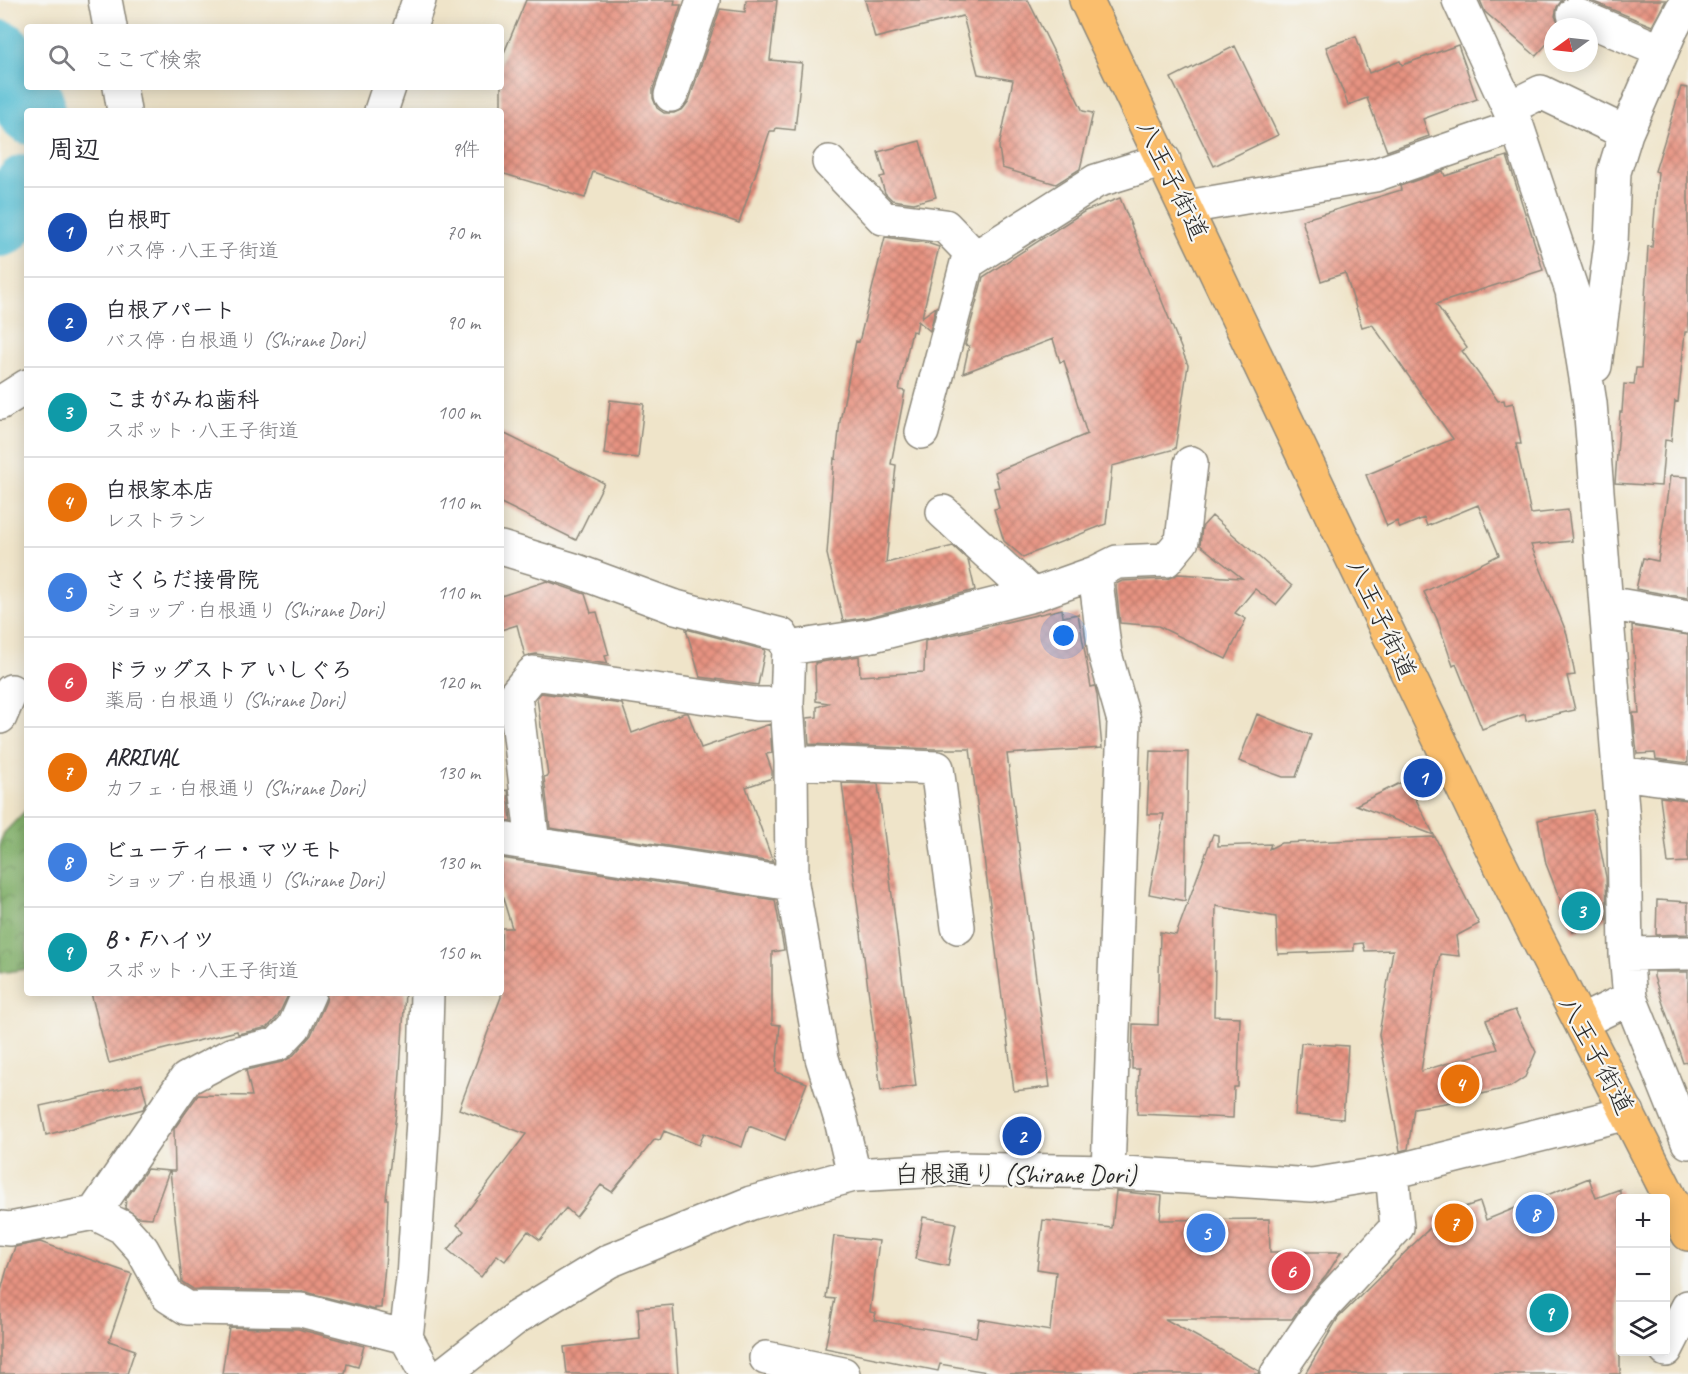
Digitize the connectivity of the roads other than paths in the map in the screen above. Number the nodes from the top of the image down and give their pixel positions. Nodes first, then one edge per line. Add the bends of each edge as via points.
1 (105, 0) edge
2 (419, 0) edge
3 (702, 0) edge
4 (1086, 0) edge
5 (1459, 0) edge
6 (1687, 0) edge
7 (1574, 14) dead end
8 (109, 24) edge
9 (411, 24) edge
10 (1662, 51) junction
11 (120, 90) edge
12 (388, 90) edge
13 (670, 94) dead end
14 (124, 108) edge
15 (382, 108) edge
16 (1513, 117) junction
17 (1626, 133) junction
18 (1164, 160) junction
19 (829, 162) dead end
20 (1187, 207) junction
21 (975, 257) junction
22 (24, 388) edge
23 (0, 403) edge
24 (1590, 404) junction
25 (922, 432) dead end
26 (1191, 463) dead end
27 (943, 512) dead end
28 (504, 549) edge
29 (1095, 573) junction
30 (1033, 596) junction
31 (1606, 603) junction
32 (1688, 617) edge
33 (789, 648) junction
34 (787, 704) junction
35 (791, 762) junction
36 (1619, 773) junction
37 (1688, 782) edge
38 (504, 839) edge
39 (533, 844) junction
40 (792, 884) junction
41 (958, 927) dead end
42 (1688, 953) edge
43 (1626, 954) junction
44 (308, 996) edge
45 (427, 996) edge
46 (1630, 998) junction
47 (1581, 1022) junction
48 (1628, 1113) junction
49 (1688, 1142) edge
50 (1108, 1172) junction
51 (1392, 1172) junction
52 (854, 1175) junction
53 (94, 1213) junction
54 (0, 1228) edge
55 (1688, 1234) edge
56 (1688, 1308) edge
57 (406, 1337) junction
58 (1670, 1342) edge
59 (1665, 1356) edge
60 (766, 1358) dead end
61 (426, 1374) edge
62 (444, 1374) edge
63 (843, 1374) edge
64 (1278, 1374) edge
65 (1667, 1374) edge

1 - 8 street
2 - 9 street
3 - 13 street
4 - 18 highway, 八王子街道
5 - 16 street
6 - 10 street
7 - 10 street
10 - 17 street
11 - 14 street
12 - 15 street
16 - 17 street via 1541,92
16 - 20 street via 1375,175
16 - 24 street via 1572,291
17 - 24 street via 1614,172 1611,243
18 - 20 highway, 八王子街道
18 - 21 street via 1096,181
19 - 21 street via 883,218 945,226
20 - 47 highway, 八王子街道 via 1409,676
21 - 25 street via 967,263
22 - 23 street
24 - 31 street
26 - 29 street via 1182,541 1175,550 1166,560 1117,562
27 - 30 street
28 - 33 street via 672,606 781,635
29 - 30 street
29 - 50 street via 1105,654 1124,722
30 - 33 street via 873,635
31 - 32 street
31 - 36 street
33 - 34 street
34 - 35 street
34 - 39 street via 756,704 533,673 515,695
35 - 40 street
35 - 41 street via 938,768
36 - 37 street
36 - 43 street
38 - 39 street
39 - 40 street
40 - 52 street via 822,1058
42 - 43 street
43 - 46 street
44 - 53 street via 294,1027 278,1044 233,1054 186,1079
45 - 57 street via 424,1105
46 - 47 street
46 - 49 street
47 - 48 highway, 八王子街道
48 - 51 street, 白根通り (Shirane Dori)
48 - 55 highway, 八王子街道
50 - 51 street, 白根通り (Shirane Dori) via 1312,1185
50 - 52 street, 白根通り (Shirane Dori) via 958,1169
51 - 64 street via 1397,1227 1323,1307
52 - 62 street, 白根通り (Shirane Dori) via 751,1203 609,1261 517,1317
53 - 54 street
53 - 57 street via 122,1227 142,1249 168,1296 187,1308 301,1310
56 - 58 street
57 - 61 street
59 - 65 street
60 - 63 street

